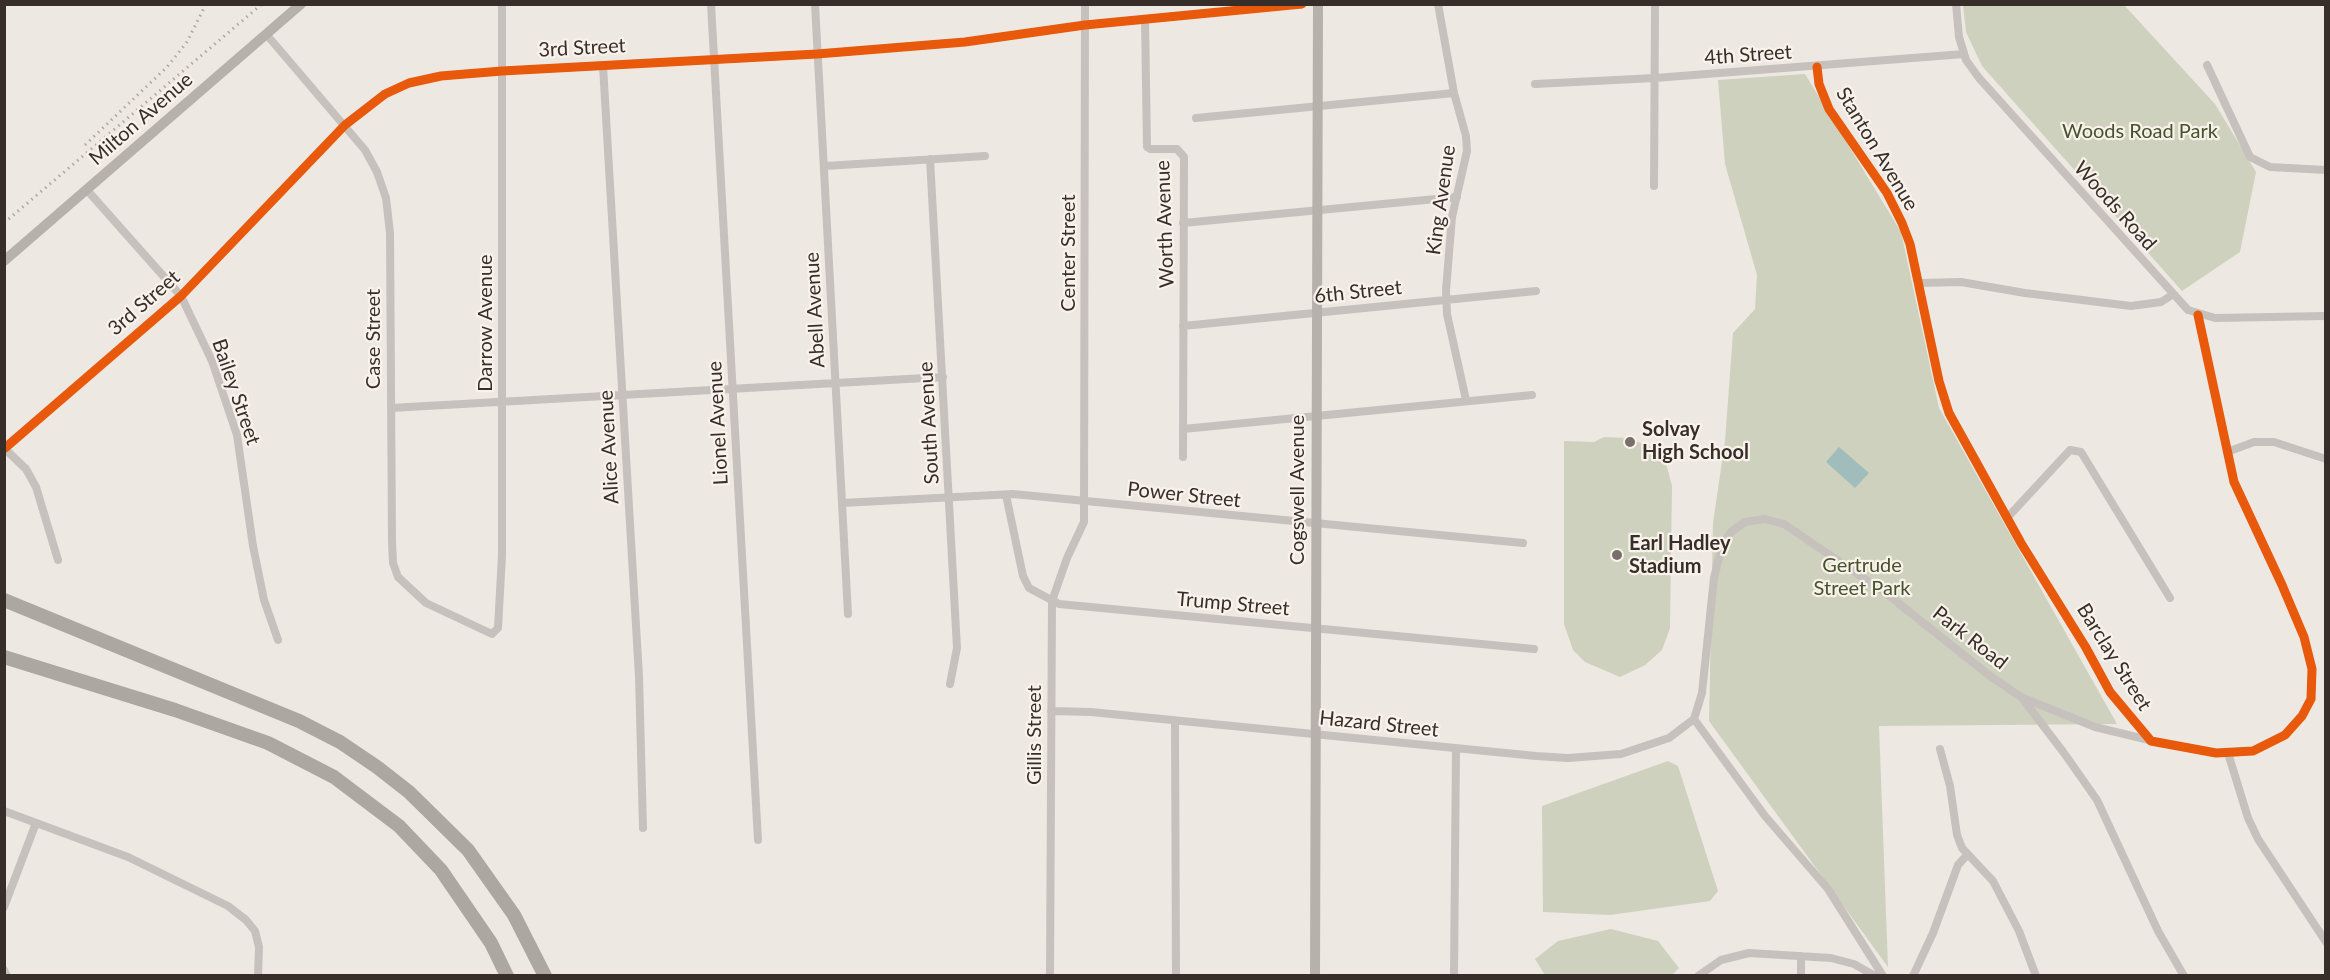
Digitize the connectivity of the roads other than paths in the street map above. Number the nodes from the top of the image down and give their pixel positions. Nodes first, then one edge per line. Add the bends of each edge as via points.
1 (301, 4) edge
2 (502, 4) edge
3 (711, 4) edge
4 (815, 4) edge
5 (1085, 4) edge
6 (1302, 4) edge
7 (1318, 4) edge
8 (1438, 4) edge
9 (1655, 4) edge
10 (1956, 4) edge
11 (1145, 20) junction
12 (1085, 25) junction
13 (266, 34) junction
14 (818, 54) junction
15 (1964, 54) junction
16 (714, 59) junction
17 (2207, 65) dead end
18 (603, 66) junction
19 (1817, 67) junction
20 (502, 71) junction
21 (1654, 78) junction
22 (1535, 84) dead end
23 (1454, 93) junction
24 (1317, 106) junction
25 (1196, 118) dead end
26 (345, 125) junction
27 (985, 156) dead end
28 (930, 159) junction
29 (825, 166) junction
30 (2325, 170) edge
31 (1654, 186) dead end
32 (87, 190) junction
33 (1457, 197) junction
34 (1317, 210) junction
35 (1184, 223) junction
36 (4, 261) edge
37 (1920, 283) junction
38 (1536, 291) dead end
39 (2172, 295) junction
40 (181, 296) junction
41 (1446, 300) junction
42 (1317, 313) junction
43 (2198, 315) junction
44 (2325, 316) edge
45 (1183, 326) junction
46 (943, 377) junction
47 (836, 384) junction
48 (733, 389) junction
49 (623, 395) junction
50 (1532, 395) dead end
51 (1466, 400) junction
52 (503, 401) junction
53 (391, 408) junction
54 (1317, 415) junction
55 (1183, 429) junction
56 (5, 448) edge
57 (2227, 452) junction
58 (1183, 457) dead end
59 (2325, 459) edge
60 (1006, 495) junction
61 (949, 496) junction
62 (1084, 502) junction
63 (842, 503) junction
64 (2007, 518) junction
65 (1316, 525) junction
66 (1523, 543) dead end
67 (58, 560) dead end
68 (2170, 598) dead end
69 (4, 600) edge
70 (1052, 601) junction
71 (848, 614) dead end
72 (1316, 628) junction
73 (488, 632) joint
74 (278, 640) dead end
75 (1534, 649) dead end
76 (4, 657) edge
77 (950, 684) dead end
78 (2021, 697) junction
79 (1051, 711) junction
80 (1694, 719) junction
81 (1175, 721) junction
82 (1316, 734) junction
83 (2151, 741) junction
84 (1456, 748) junction
85 (1940, 749) dead end
86 (2228, 753) junction
87 (4, 811) edge
88 (36, 823) junction
89 (643, 828) dead end
90 (758, 840) dead end
91 (1967, 855) junction
92 (4, 907) edge
93 (2325, 942) edge
94 (1801, 956) junction
95 (4, 970) edge
96 (7, 975) edge
97 (258, 975) edge
98 (507, 975) edge
99 (545, 975) edge
100 (1050, 975) edge
101 (1176, 975) edge
102 (1315, 975) edge
103 (1454, 975) edge
104 (1698, 975) edge
105 (1801, 975) edge
106 (1875, 975) edge
107 (1883, 975) edge
108 (1912, 975) edge
109 (2036, 975) edge
110 (2184, 975) edge

1 - 13 street, Milton Avenue
2 - 20 street, Darrow Avenue
3 - 16 street, Lionel Avenue
4 - 14 street, Abell Avenue
5 - 12 street, Center Street
6 - 11 street, 3rd Street
7 - 24 street, Cogswell Avenue
8 - 23 street, King Avenue
9 - 21 street
10 - 15 street, Woods Road
11 - 12 street, 3rd Street
11 - 35 street, Worth Avenue via 1147,147 1180,151 1184,158
12 - 14 street, 3rd Street via 1003,39
12 - 62 street, Center Street
13 - 26 street, Case Street
13 - 32 street, Milton Avenue
14 - 16 street, 3rd Street
14 - 29 street, Abell Avenue
15 - 19 street, 4th Street
15 - 39 street, Woods Road via 1979,78
16 - 18 street, 3rd Street
16 - 48 street, Lionel Avenue
17 - 30 street via 2250,157 2270,167
18 - 20 street, 3rd Street
18 - 49 street, Alice Avenue
19 - 21 street, 4th Street
19 - 37 street, Stanton Avenue via 1829,109 1887,193 1902,223
20 - 26 street, 3rd Street via 409,83 385,94
20 - 52 street, Darrow Avenue
21 - 22 street, 4th Street
21 - 31 street
23 - 24 street
23 - 33 street, King Avenue via 1467,151
24 - 25 street
24 - 34 street, Cogswell Avenue
26 - 40 street, 3rd Street
26 - 53 street, Case Street via 365,150 386,198 390,233
27 - 28 street
28 - 29 street
28 - 46 street, South Avenue
29 - 47 street, Abell Avenue
32 - 36 street, Milton Avenue
32 - 40 street, Bailey Street
33 - 34 street
33 - 41 street, King Avenue
34 - 35 street
34 - 42 street, Cogswell Avenue
35 - 45 street, Worth Avenue
37 - 39 street via 1961,282 2131,306 2156,303
37 - 64 street, Barclay Street via 1949,414
38 - 41 street, 6th Street
39 - 43 street, Woods Road
40 - 56 street, 3rd Street
40 - 74 street, Bailey Street via 212,361 237,435 253,546 264,600
41 - 42 street, 6th Street
41 - 51 street, King Avenue
42 - 45 street, 6th Street
42 - 54 street, Cogswell Avenue
43 - 44 street
43 - 57 street
45 - 55 street, Worth Avenue
46 - 47 street
46 - 61 street, South Avenue
47 - 48 street
47 - 63 street, Abell Avenue
48 - 49 street
48 - 90 street, Lionel Avenue
49 - 52 street
49 - 89 street, Alice Avenue via 639,676
50 - 51 street
51 - 54 street
52 - 53 street
52 - 73 street, Darrow Avenue via 498,628
53 - 73 street, Case Street via 393,563 398,577 426,603
54 - 55 street
54 - 65 street, Cogswell Avenue
55 - 58 street, Worth Avenue
56 - 67 street via 26,469 36,487
57 - 59 street via 2254,442 2274,442
57 - 86 street via 2234,482 2304,638 2313,682 2311,699 2285,735 2253,751
60 - 61 street, Power Street
60 - 62 street, Power Street
60 - 70 street, Trump Street via 1023,576 1029,588
61 - 63 street, Power Street
61 - 77 street, South Avenue via 957,648
62 - 65 street, Power Street
62 - 70 street, Gillis Street via 1084,522
63 - 71 street, Abell Avenue
64 - 68 street via 2070,450 2081,452
64 - 83 street, Barclay Street via 2114,699
65 - 66 street, Power Street
65 - 72 street, Cogswell Avenue
69 - 99 highway via 298,721 377,767 409,792 468,850 514,915
70 - 72 street, Trump Street
70 - 79 street, Gillis Street
72 - 75 street, Trump Street
72 - 82 street, Cogswell Avenue
76 - 98 highway via 268,743 334,777 399,826 441,870 480,925
78 - 80 street, Park Road via 1887,594 1784,524 1765,519 1745,522 1722,545 1714,578 1702,693
78 - 83 street, Park Road via 2095,727
78 - 110 street via 2097,800 2158,931
79 - 81 street, Hazard Street
79 - 100 street, Gillis Street
80 - 84 street, Hazard Street via 1669,738 1621,754 1568,758
80 - 107 street via 1765,816 1828,889
81 - 82 street, Hazard Street
81 - 101 street
82 - 84 street, Hazard Street
82 - 102 street, Cogswell Avenue
83 - 86 street
84 - 103 street
85 - 91 street via 1957,835
86 - 93 street via 2258,839
87 - 88 street
88 - 92 street
88 - 97 street via 128,857 228,906 255,931 260,955
91 - 108 street via 1958,865 1933,933
91 - 109 street via 1993,882 2019,931
94 - 104 street via 1738,954
94 - 105 street
94 - 106 street via 1842,961
95 - 96 street

